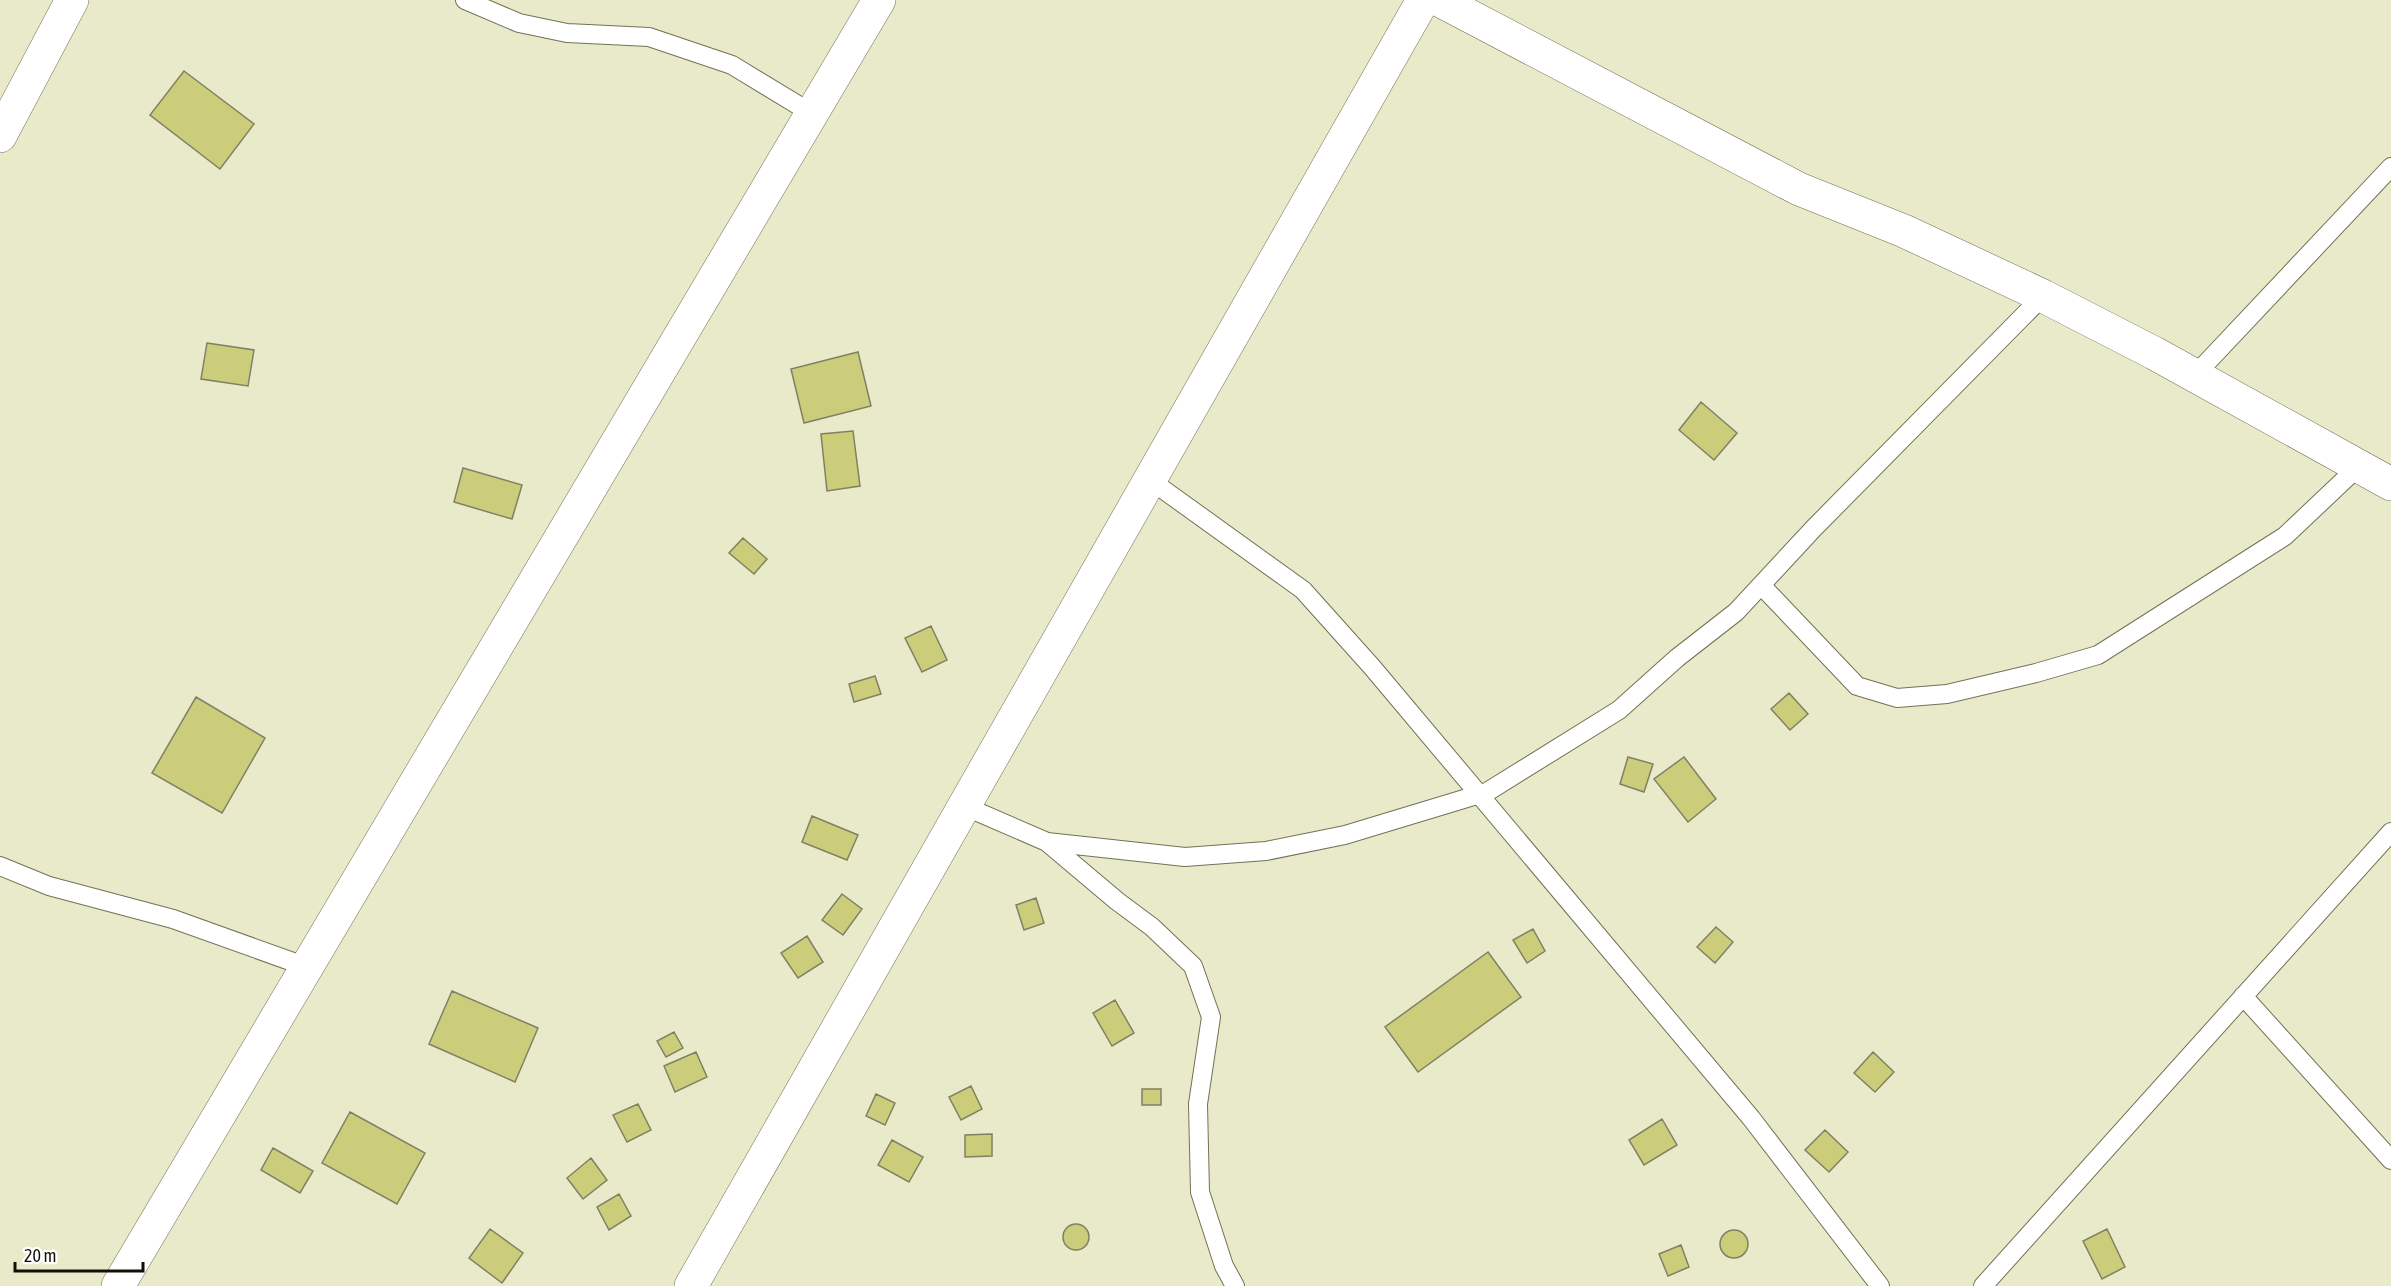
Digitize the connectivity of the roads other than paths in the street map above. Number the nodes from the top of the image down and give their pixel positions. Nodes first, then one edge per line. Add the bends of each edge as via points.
1 (72, 0) edge
2 (465, 0) edge
3 (879, 0) edge
4 (1423, 0) edge
5 (1439, 0) edge
6 (812, 113) junction
7 (0, 136) edge
8 (2391, 167) edge
9 (2043, 296) junction
10 (2195, 375) junction
11 (2359, 466) junction
12 (1150, 480) junction
13 (2391, 484) edge
14 (1761, 585) junction
15 (1480, 794) junction
16 (964, 806) junction
17 (2391, 832) edge
18 (1047, 842) junction
19 (0, 866) edge
20 (307, 967) junction
21 (2243, 996) junction
22 (2391, 1160) edge
23 (118, 1286) edge
24 (691, 1286) edge
25 (1235, 1286) edge
26 (1880, 1286) edge
27 (1983, 1286) edge

1 - 7 street
2 - 6 lane via 519,23 567,33 649,37 732,64
3 - 6 street
4 - 12 street
5 - 9 street via 1800,189 1904,231
6 - 20 street
8 - 10 lane
9 - 10 street
9 - 14 lane
10 - 11 street
11 - 13 street
11 - 14 lane via 2285,536 2098,655 1958,692 1897,698 1857,686
12 - 15 lane via 1303,590
12 - 16 street
14 - 15 lane via 1736,612 1619,710
15 - 18 lane via 1345,835 1266,851 1185,857
15 - 26 lane via 1751,1118
16 - 18 lane
16 - 24 street
17 - 21 lane
18 - 25 lane via 1152,927 1193,966 1211,1017 1198,1104 1200,1192 1224,1266
19 - 20 lane via 49,886 173,919
20 - 23 street
21 - 22 lane
21 - 27 lane

